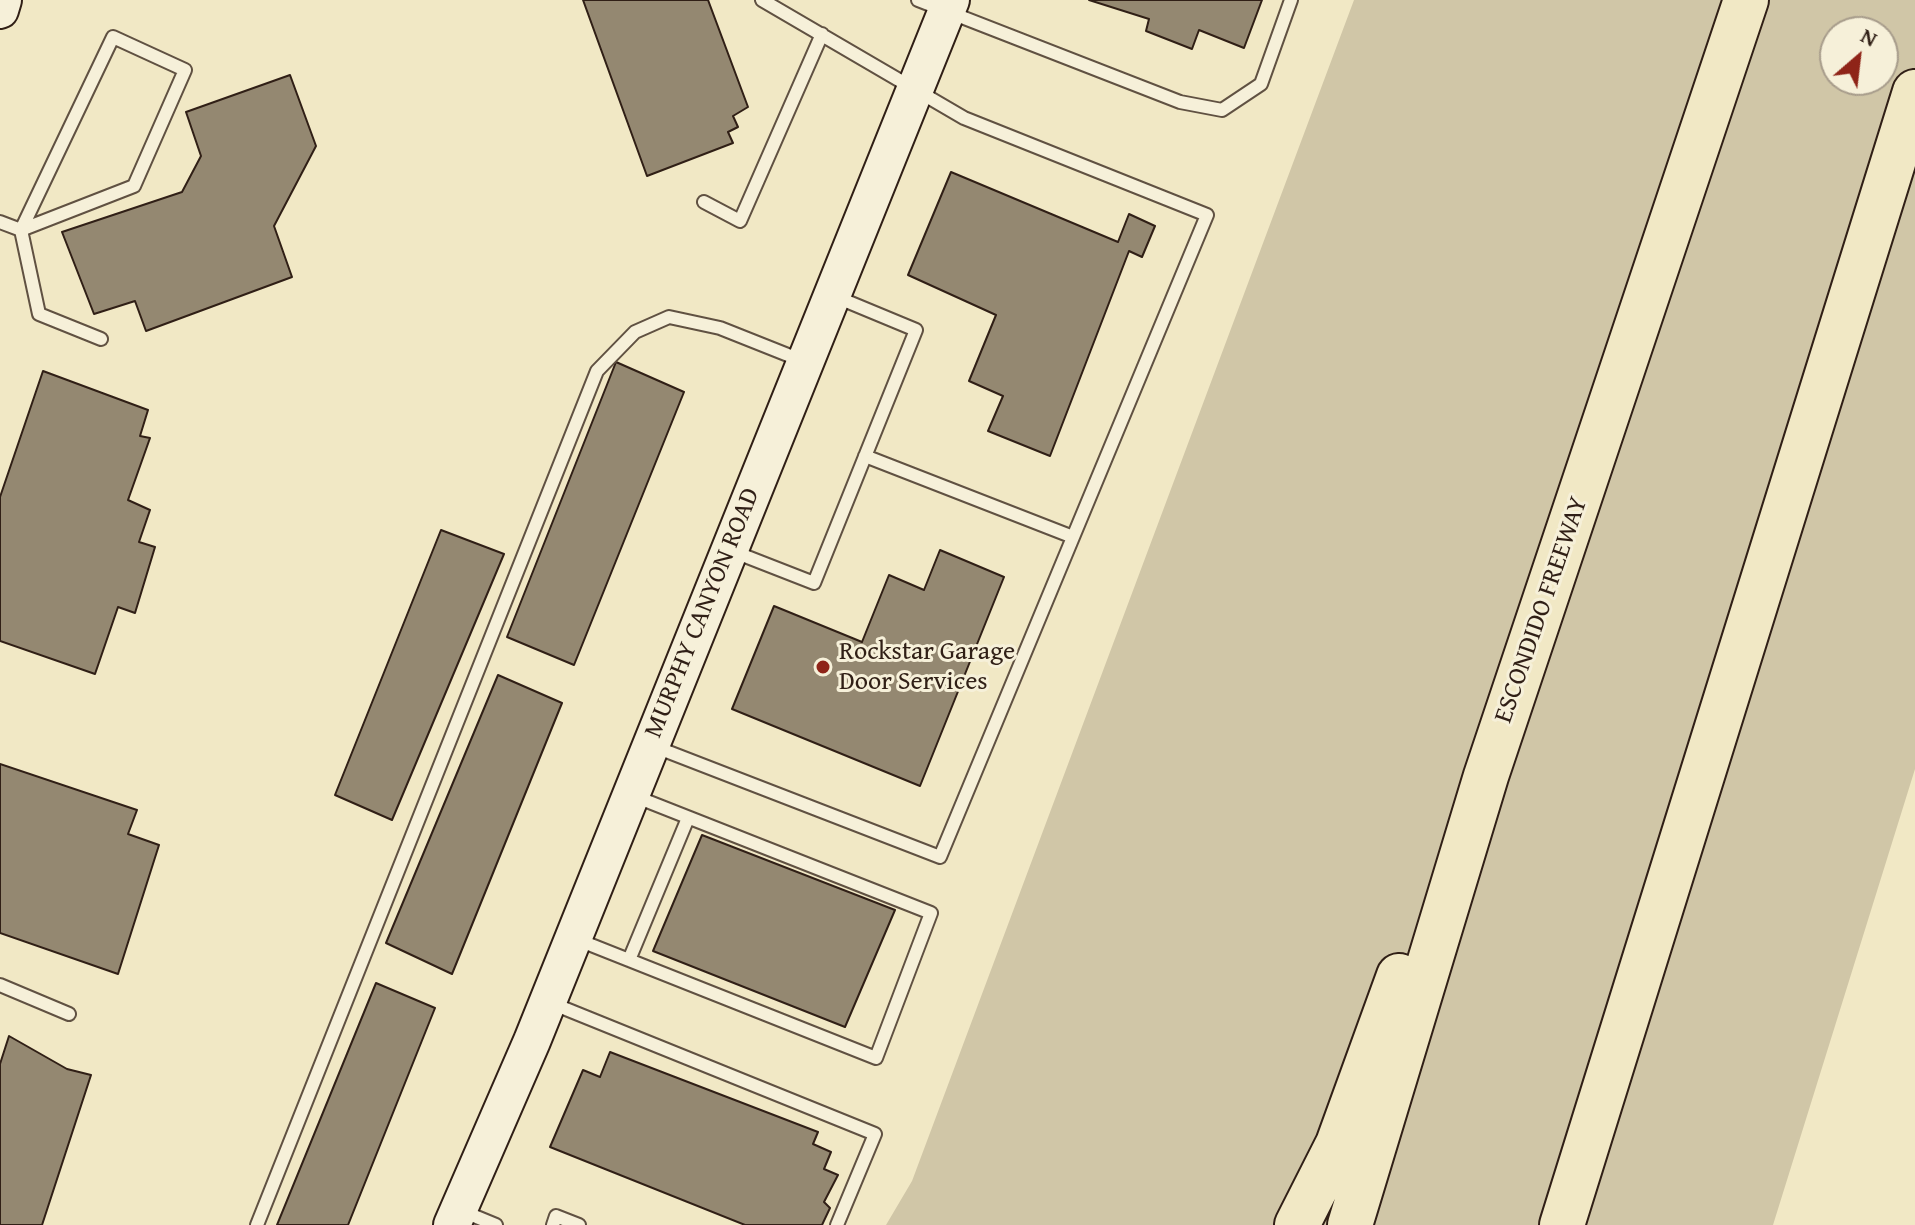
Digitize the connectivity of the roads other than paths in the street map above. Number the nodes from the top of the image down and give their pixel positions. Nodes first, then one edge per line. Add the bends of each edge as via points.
1 (3, 0) edge
2 (762, 0) edge
3 (1291, 0) edge
4 (1746, 0) edge
5 (938, 4) edge
6 (0, 10) edge
7 (822, 34) junction
8 (914, 87) junction
9 (1915, 92) edge
10 (704, 202) dead end
11 (0, 222) edge
12 (21, 230) junction
13 (831, 295) junction
14 (101, 339) dead end
15 (804, 362) junction
16 (865, 456) junction
17 (1073, 537) junction
18 (729, 550) junction
19 (650, 745) junction
20 (1486, 776) junction
21 (631, 795) junction
22 (688, 818) junction
23 (573, 938) junction
24 (629, 960) junction
25 (0, 985) edge
26 (548, 1001) junction
27 (69, 1014) dead end
28 (1601, 1105) junction
29 (456, 1218) edge
30 (257, 1225) edge
31 (496, 1225) edge
32 (553, 1225) edge
33 (579, 1225) edge
34 (837, 1225) edge
35 (1297, 1225) edge
36 (1350, 1225) edge
37 (1562, 1225) edge
38 (1575, 1225) edge

1 - 6 main road
2 - 7 lane
3 - 5 lane via 1261,84 1222,110 1180,102
4 - 20 highway, ESCONDIDO FREEWAY
5 - 8 main road, MURPHY CANYON ROAD
7 - 8 lane
7 - 10 lane via 740,221
8 - 13 main road, MURPHY CANYON ROAD
8 - 17 lane via 964,118 1207,215
9 - 28 highway
11 - 12 lane
12 - 12 lane via 113,37 185,70 134,186
12 - 14 lane via 39,314
13 - 15 main road, MURPHY CANYON ROAD
13 - 16 lane via 916,330
15 - 18 main road, MURPHY CANYON ROAD
15 - 30 lane via 720,328 669,317 635,332 597,371
16 - 17 lane
16 - 18 lane via 814,583
17 - 19 lane via 940,857
18 - 19 main road, MURPHY CANYON ROAD
19 - 21 main road, MURPHY CANYON ROAD
20 - 35 highway via 1384,1009 1338,1144
20 - 36 highway, ESCONDIDO FREEWAY
21 - 22 lane
21 - 23 main road, MURPHY CANYON ROAD
22 - 24 lane
22 - 24 lane via 931,913 876,1058
23 - 24 lane
23 - 26 main road, MURPHY CANYON ROAD
25 - 27 lane
26 - 29 main road, MURPHY CANYON ROAD
26 - 34 lane via 875,1134
28 - 37 highway
28 - 38 highway
29 - 31 lane
32 - 33 lane via 556,1216

